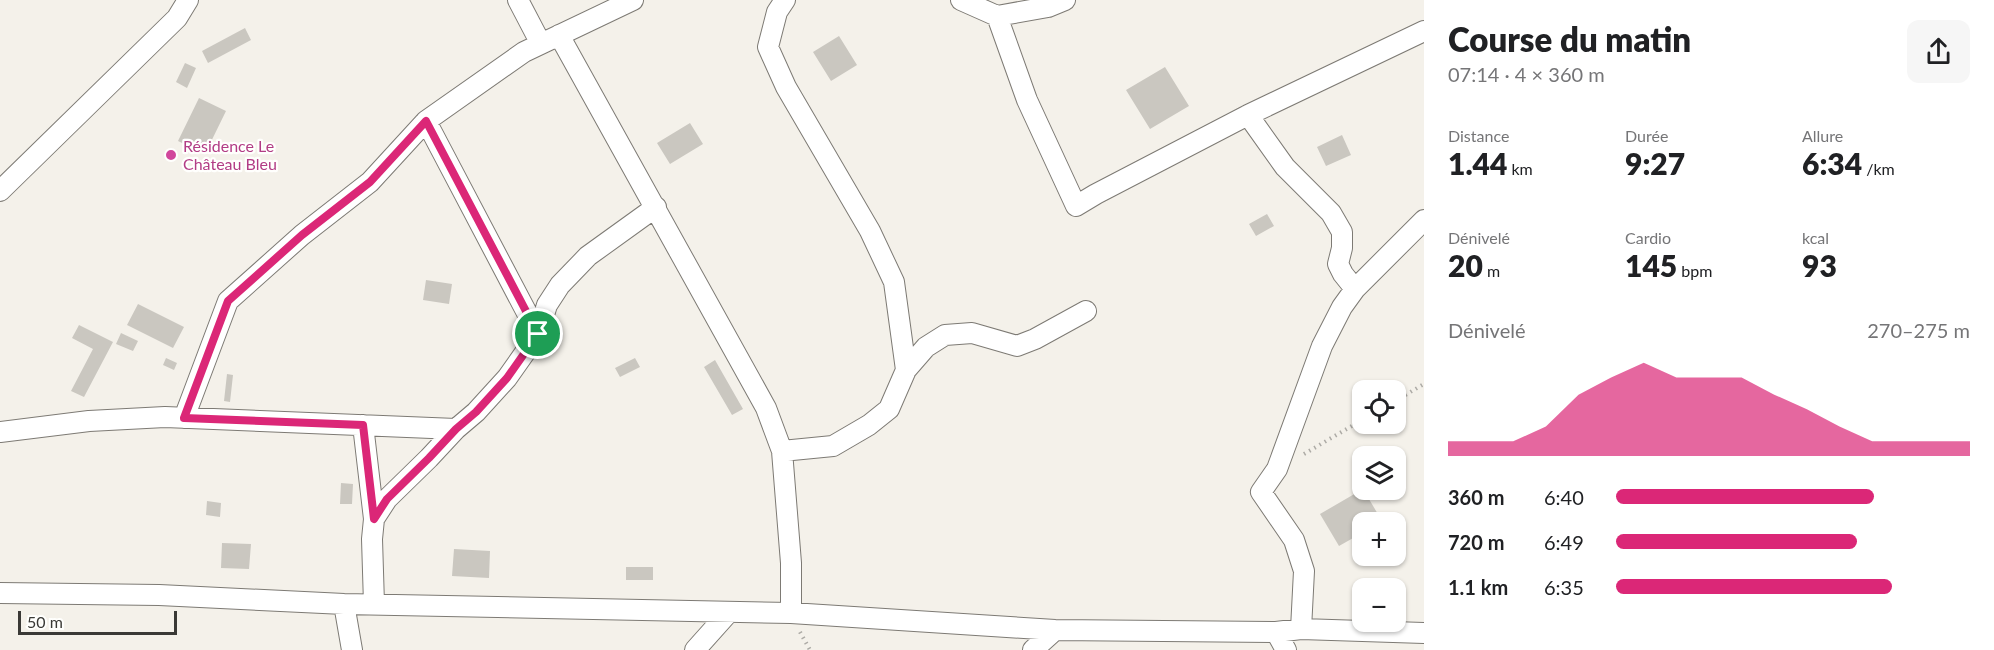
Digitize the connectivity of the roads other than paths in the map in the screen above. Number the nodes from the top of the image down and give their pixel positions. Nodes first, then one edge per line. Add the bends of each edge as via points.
1 (188, 0) edge
2 (518, 0) edge
3 (633, 0) edge
4 (785, 0) edge
5 (961, 0) edge
6 (1065, 0) edge
7 (997, 16) junction
8 (1424, 31) edge
9 (559, 35) junction
10 (541, 44) junction
11 (1248, 115) junction
12 (426, 121) junction
13 (0, 191) edge
14 (656, 207) junction
15 (1424, 220) edge
16 (1355, 289) junction
17 (1086, 310) dead end
18 (538, 334) junction
19 (906, 370) junction
20 (184, 418) junction
21 (363, 425) junction
22 (456, 429) junction
23 (0, 432) edge
24 (782, 451) junction
25 (374, 519) junction
26 (0, 593) edge
27 (344, 604) junction
28 (374, 604) junction
29 (729, 612) junction
30 (791, 613) junction
31 (1301, 629) junction
32 (1055, 630) junction
33 (1276, 632) junction
34 (1424, 633) edge
35 (352, 650) edge
36 (695, 650) edge
37 (1033, 650) edge
38 (1286, 650) edge

1 - 13 street via 177,18
2 - 10 street
3 - 9 street
4 - 19 street via 777,12 768,47 786,87 870,231 894,282
5 - 7 street
6 - 7 street
7 - 11 street via 1027,100 1076,206
8 - 11 street
9 - 10 street
9 - 14 street
10 - 12 street
11 - 16 street via 1285,166 1331,213 1342,232 1338,264
12 - 18 street
12 - 20 street via 370,182 302,235 228,301
14 - 18 street via 588,256 560,285 547,305
14 - 24 street via 766,408
15 - 16 street
16 - 31 street via 1322,346 1277,469 1261,492 1294,540 1304,571
17 - 19 street via 1017,346 972,333 945,335 926,347
18 - 22 street via 507,378
19 - 24 street via 889,408 869,425 833,446
20 - 21 street
20 - 23 street via 89,421
21 - 22 street
21 - 25 street
22 - 25 street via 387,499
24 - 30 street
25 - 28 street
26 - 27 street via 159,595
27 - 28 street
27 - 35 street
28 - 29 street
29 - 30 street
29 - 36 street
30 - 32 street
31 - 33 street
31 - 34 street
32 - 33 street
32 - 37 street
33 - 38 street

